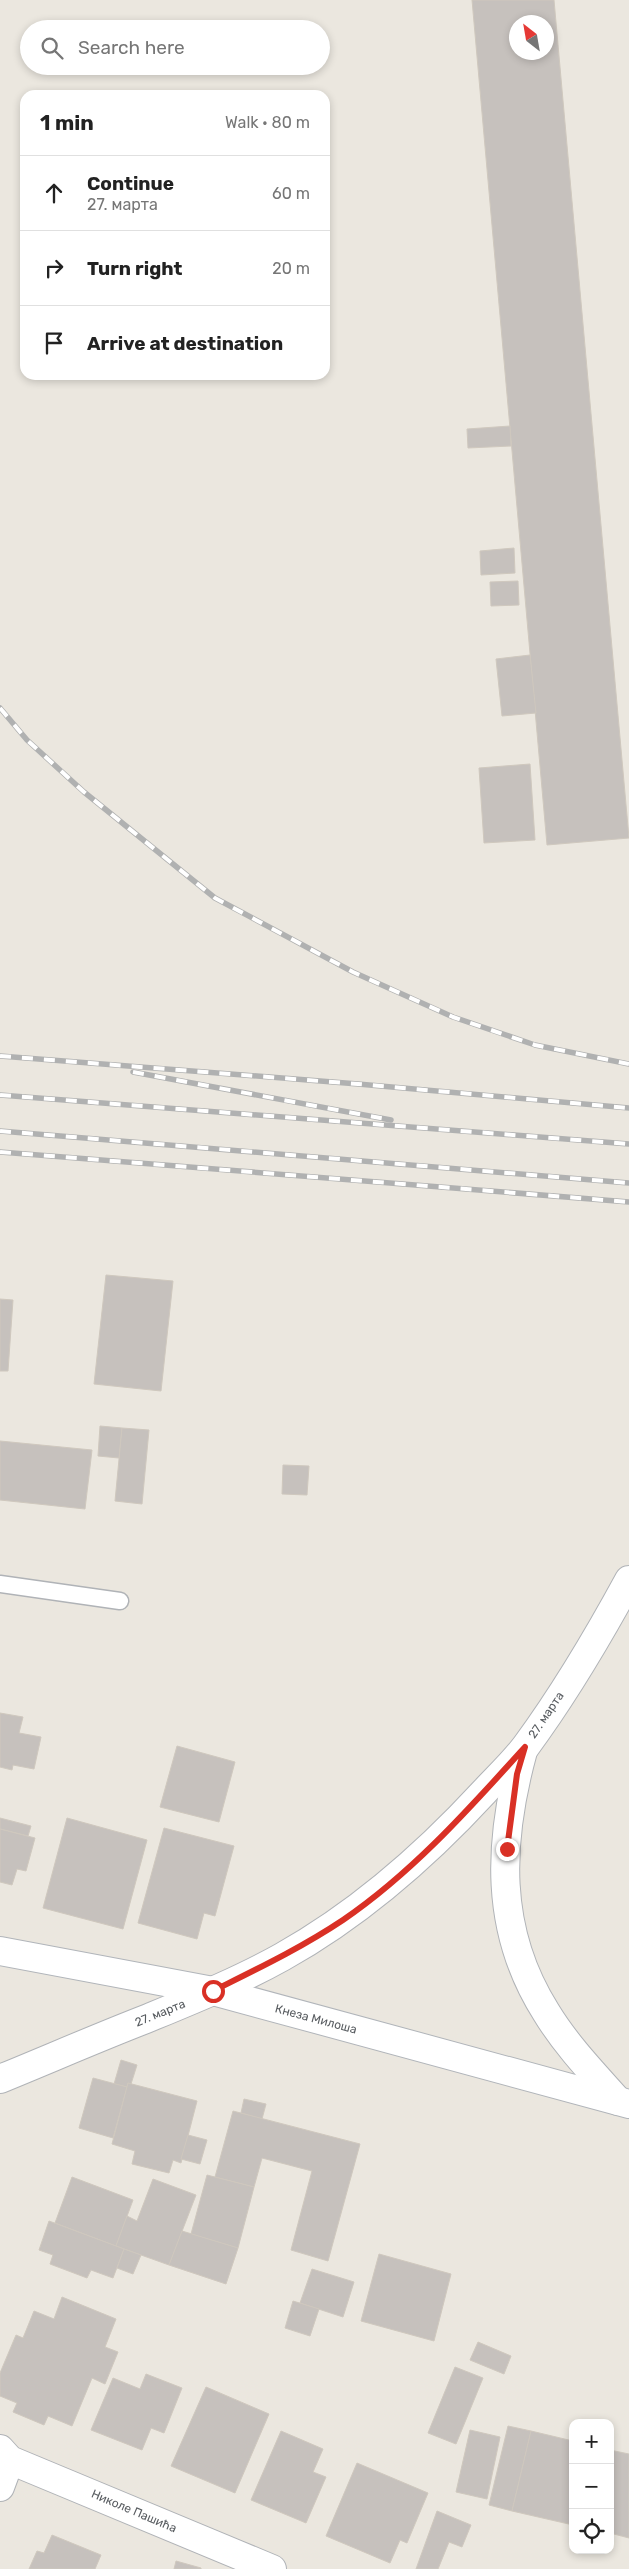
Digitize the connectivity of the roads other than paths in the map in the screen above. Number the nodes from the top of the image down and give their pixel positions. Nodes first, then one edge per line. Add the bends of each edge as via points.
1 (629, 1580) edge
2 (0, 1584) edge
3 (120, 1601) dead end
4 (525, 1747) junction
5 (0, 1951) edge
6 (213, 1991) junction
7 (0, 2079) edge
8 (623, 2103) edge
9 (5, 2454) edge
10 (0, 2487) edge
11 (272, 2569) edge

1 - 4 street, 27. марта via 589,1652
2 - 3 lane
4 - 6 street, 27. марта via 417,1860 380,1891 344,1919 297,1948
4 - 8 street via 517,1774 507,1849 505,1884 512,1937 521,1965 546,2012 569,2045
5 - 6 street, Кнеза Милоша
6 - 7 street, 27. марта
6 - 8 street, Кнеза Милоша
9 - 10 street
9 - 11 street, Николе Пашића

